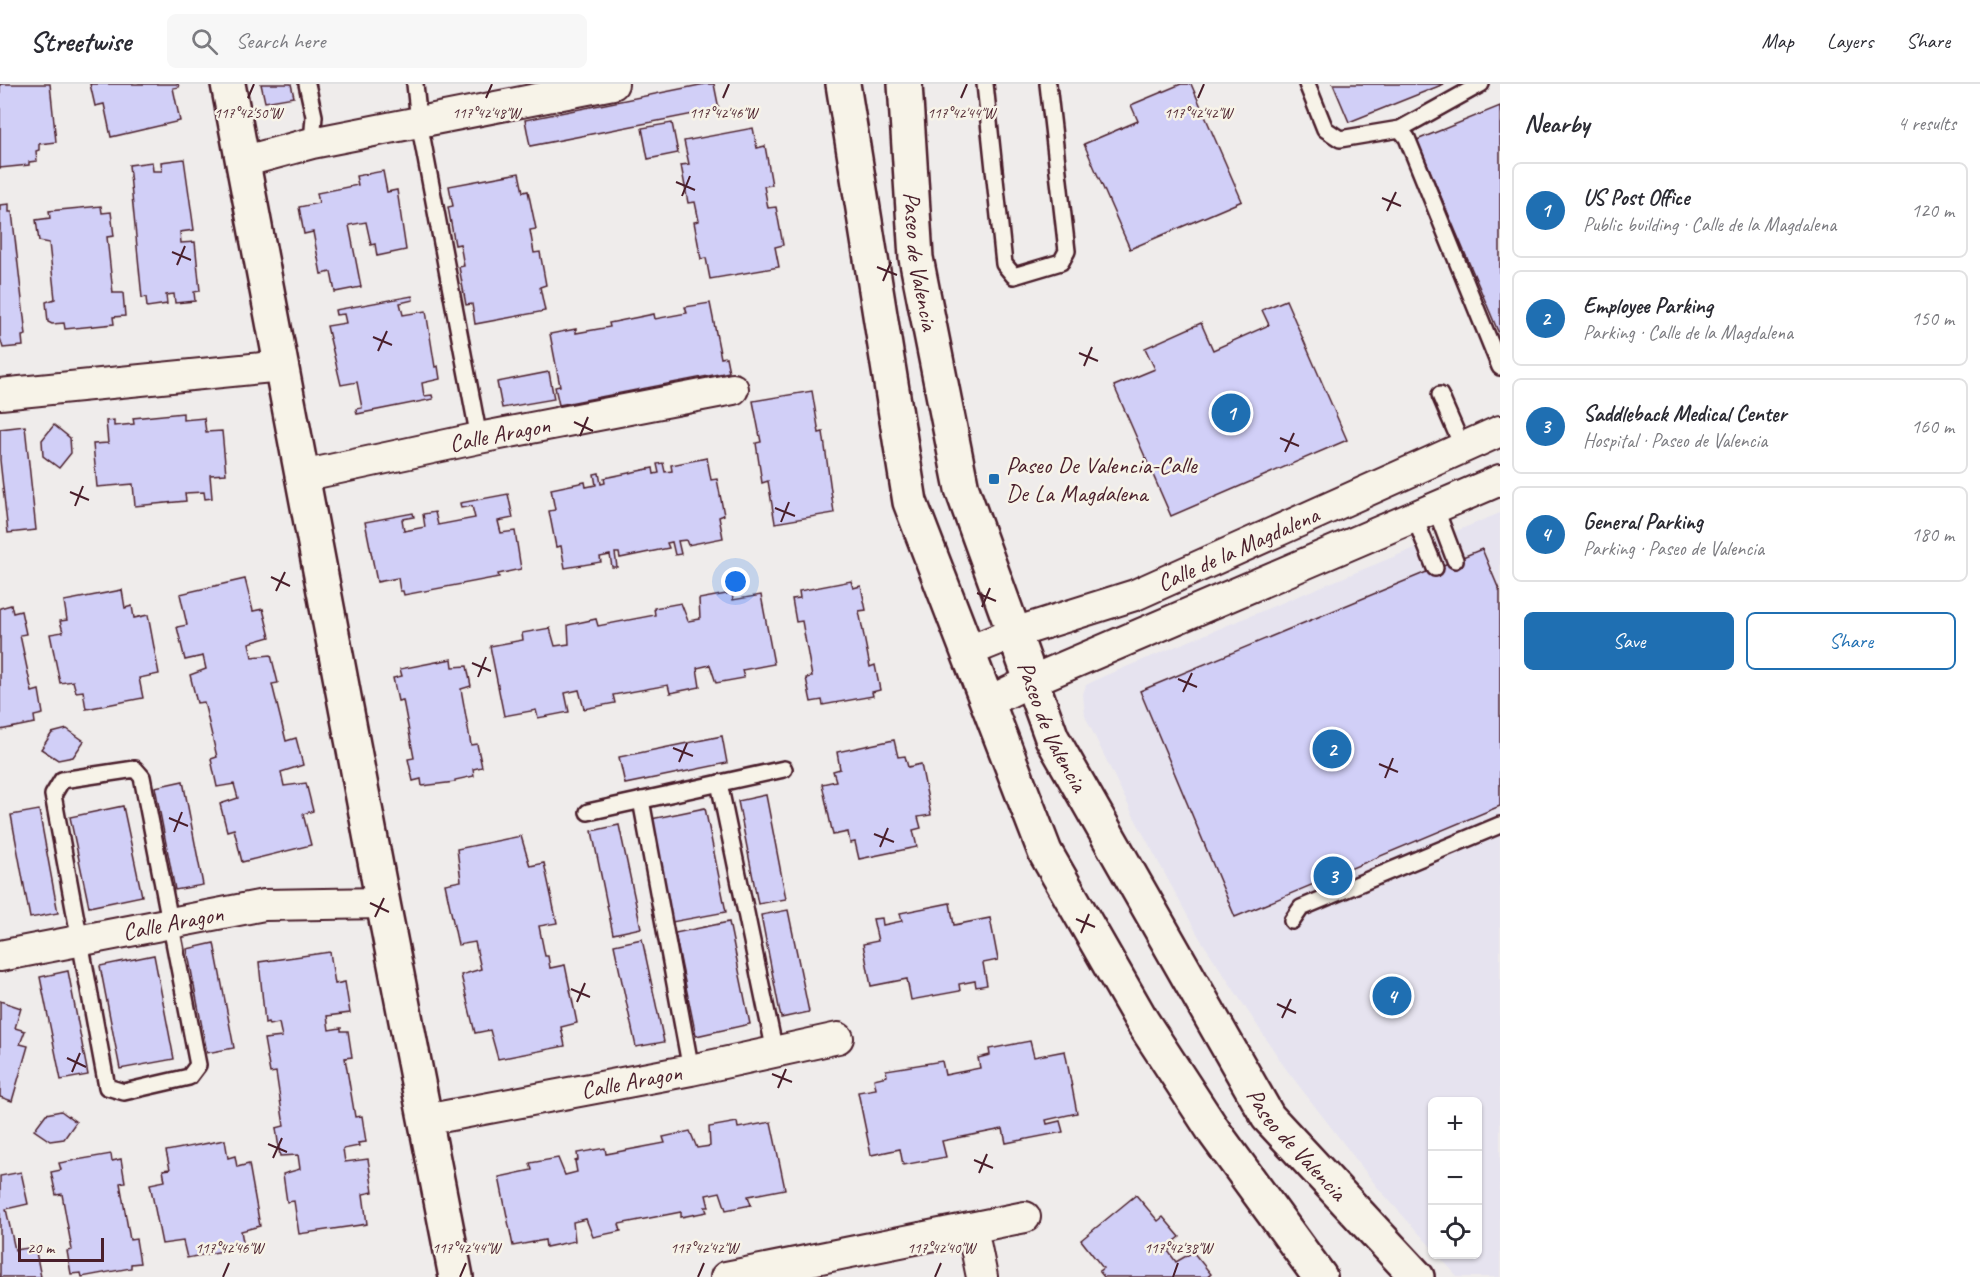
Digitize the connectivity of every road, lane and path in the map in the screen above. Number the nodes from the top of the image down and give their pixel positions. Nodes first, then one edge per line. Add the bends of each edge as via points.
1 (228, 84) edge
2 (307, 84) edge
3 (415, 84) edge
4 (613, 84) edge
5 (843, 84) edge
6 (905, 84) edge
7 (985, 84) edge
8 (1048, 84) edge
9 (1307, 84) edge
10 (1481, 84) edge
11 (420, 122) junction
12 (1400, 129) junction
13 (312, 143) junction
14 (242, 162) junction
15 (282, 366) junction
16 (1500, 367) edge
17 (733, 389) dead end
18 (0, 393) edge
19 (1440, 395) dead end
20 (1500, 431) edge
21 (479, 438) junction
22 (1463, 448) junction
23 (302, 476) junction
24 (1500, 480) edge
25 (1424, 512) junction
26 (1455, 560) dead end
27 (1435, 568) dead end
28 (1014, 633) junction
29 (969, 651) junction
30 (1032, 681) junction
31 (988, 702) junction
32 (784, 769) dead end
33 (719, 783) junction
34 (641, 800) junction
35 (588, 812) dead end
36 (1500, 825) edge
37 (383, 903) junction
38 (1292, 921) dead end
39 (169, 923) junction
40 (80, 941) junction
41 (0, 956) edge
42 (838, 1038) dead end
43 (776, 1052) junction
44 (691, 1070) junction
45 (425, 1120) junction
46 (1025, 1217) dead end
47 (972, 1228) junction
48 (456, 1277) edge
49 (726, 1277) edge
50 (982, 1277) edge
51 (1320, 1277) edge
52 (1417, 1277) edge

1 - 14 main road
2 - 13 lane via 314,116
3 - 11 lane
4 - 11 street
5 - 29 main road, Paseo de Valencia via 910,502
6 - 28 main road, Paseo de Valencia via 916,258 960,477
7 - 8 lane via 1004,264 1014,276 1061,262 1067,251
9 - 12 lane via 1325,129 1340,139
10 - 12 lane
11 - 13 street
11 - 21 lane
12 - 16 lane
13 - 14 street
14 - 15 main road
15 - 18 street
15 - 23 main road
17 - 21 street, Calle Aragon
19 - 22 lane
20 - 22 street, Calle de la Magdalena
21 - 23 street, Calle Aragon
22 - 28 street, Calle de la Magdalena via 1135,595
23 - 37 main road
24 - 25 street, Calle de la Magdalena
25 - 26 lane
25 - 27 lane
25 - 30 street, Calle de la Magdalena
28 - 29 street, Calle de la Magdalena
28 - 30 main road, Paseo de Valencia
29 - 31 main road, Paseo de Valencia
30 - 31 street, Calle de la Magdalena
30 - 52 main road, Paseo de Valencia via 1052,738 1268,1117
31 - 51 main road, Paseo de Valencia via 1045,852 1091,934 1215,1132
32 - 33 lane
33 - 34 lane
33 - 43 lane
34 - 35 lane
34 - 44 lane
36 - 38 lane via 1301,908
37 - 39 street, Calle Aragon via 264,905
37 - 45 main road
39 - 40 street, Calle Aragon
39 - 40 lane via 198,1065 189,1077 124,1092 107,1087
39 - 40 lane via 142,777 135,769 62,780 53,795
40 - 41 street, Calle Aragon
42 - 43 street, Calle Aragon
43 - 44 street, Calle Aragon
44 - 45 street, Calle Aragon
45 - 48 main road
46 - 47 street
47 - 49 street
47 - 50 street

